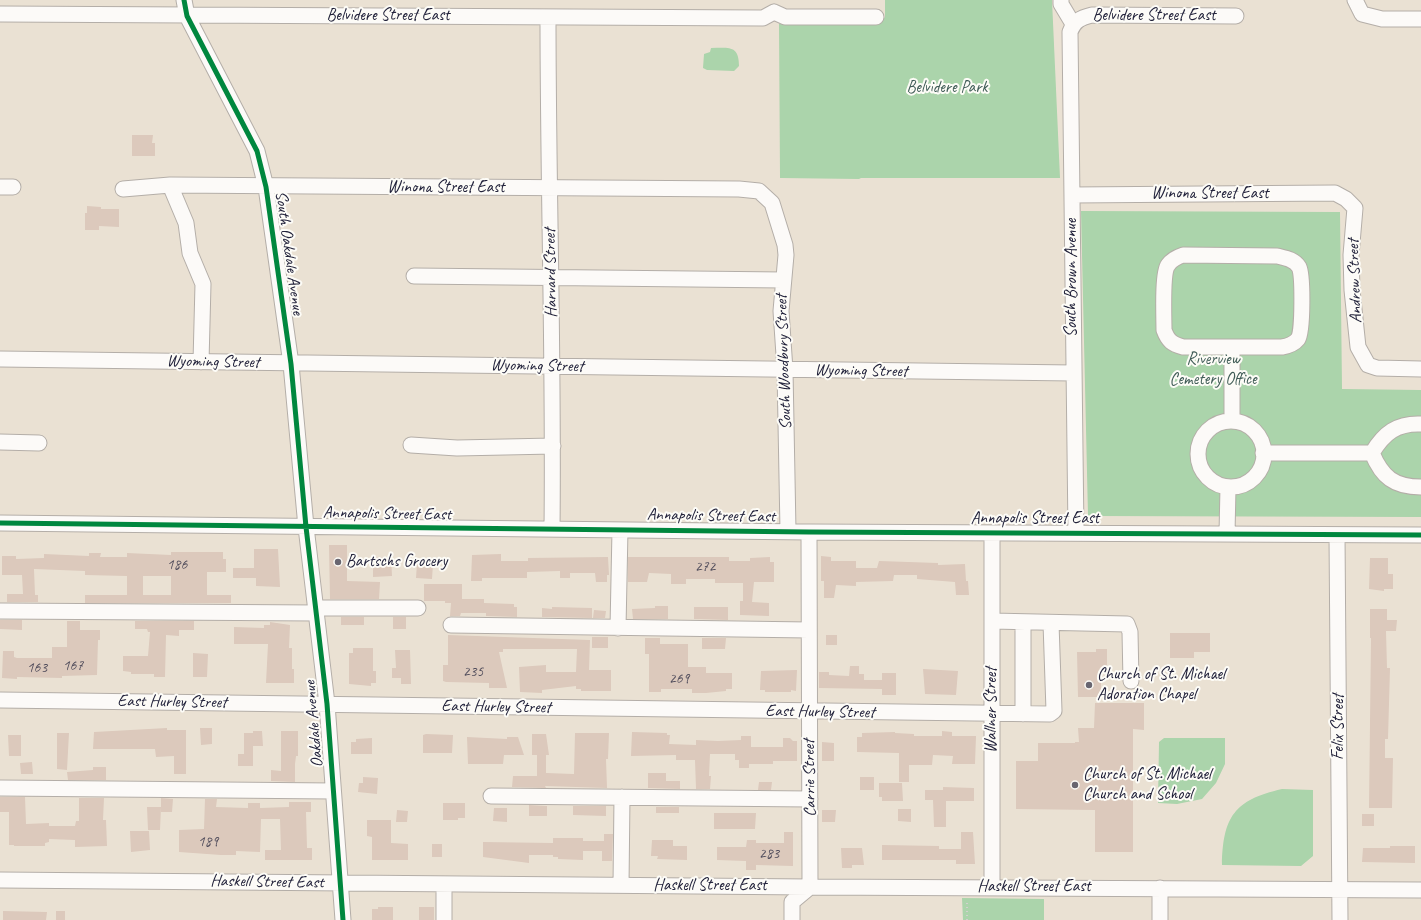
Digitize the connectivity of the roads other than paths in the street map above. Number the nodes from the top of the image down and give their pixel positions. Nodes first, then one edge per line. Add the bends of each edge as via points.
1 (184, 0) edge
2 (1061, 0) edge
3 (1355, 0) edge
4 (776, 6) edge
5 (0, 14) edge
6 (187, 16) junction
7 (1236, 16) dead end
8 (548, 17) junction
9 (876, 17) dead end
10 (1421, 19) edge
11 (1073, 24) junction
12 (170, 185) junction
13 (266, 187) junction
14 (548, 188) junction
15 (123, 189) dead end
16 (1072, 195) junction
17 (766, 198) joint
18 (1346, 199) joint
19 (414, 276) dead end
20 (551, 278) junction
21 (783, 280) junction
22 (1232, 348) junction
23 (0, 359) edge
24 (201, 362) junction
25 (291, 364) junction
26 (552, 366) junction
27 (1421, 369) edge
28 (785, 370) junction
29 (1073, 372) junction
30 (1232, 420) junction
31 (1421, 424) edge
32 (0, 442) edge
33 (39, 443) dead end
34 (411, 445) dead end
35 (553, 446) junction
36 (1263, 453) junction
37 (1372, 453) junction
38 (1421, 486) edge
39 (1228, 487) junction
40 (0, 523) edge
41 (306, 527) junction
42 (552, 529) junction
43 (620, 530) junction
44 (788, 531) junction
45 (809, 532) junction
46 (992, 533) junction
47 (1076, 533) junction
48 (1227, 534) junction
49 (1338, 535) junction
50 (1421, 535) edge
51 (418, 608) dead end
52 (317, 610) junction
53 (0, 611) edge
54 (992, 621) junction
55 (1023, 622) junction
56 (1051, 623) junction
57 (451, 625) dead end
58 (618, 628) junction
59 (809, 630) junction
60 (1131, 681) dead end
61 (0, 700) edge
62 (327, 704) junction
63 (809, 712) junction
64 (992, 713) junction
65 (1023, 714) junction
66 (0, 788) edge
67 (333, 791) junction
68 (491, 796) dead end
69 (622, 797) junction
70 (810, 798) junction
71 (0, 880) edge
72 (340, 883) junction
73 (444, 884) junction
74 (621, 885) junction
75 (810, 887) junction
76 (992, 887) junction
77 (1160, 888) junction
78 (1340, 890) junction
79 (1421, 890) edge
80 (343, 920) edge
81 (444, 920) edge
82 (792, 920) edge
83 (1160, 920) edge
84 (1340, 920) edge

1 - 6 street, South Oakdale Avenue
2 - 11 street
3 - 10 street via 1362,14 1382,19
4 - 8 street, Belvidere Street East via 763,18
4 - 9 street via 785,17
5 - 6 street, Belvidere Street East
6 - 8 street, Belvidere Street East
6 - 13 street, South Oakdale Avenue via 257,152
7 - 11 street, Belvidere Street East via 1092,15
8 - 14 street, Harvard Street
11 - 16 street, South Brown Avenue via 1069,42
12 - 13 street, Winona Street East
12 - 15 street, Winona Street East
12 - 24 street via 186,223 190,253 203,284
13 - 14 street, Winona Street East
13 - 25 street, South Oakdale Avenue
14 - 17 street, Winona Street East via 739,189 759,191
14 - 20 street, Harvard Street
16 - 18 street, Winona Street East via 1334,193
16 - 29 street, South Brown Avenue
17 - 21 street, South Woodbury Street via 772,203 785,246
18 - 27 street, Andrew Street via 1355,208 1351,255 1358,347 1368,365 1377,368
19 - 20 street
20 - 21 street
20 - 26 street, Harvard Street
21 - 28 street, South Woodbury Street via 781,312
22 - 22 street via 1282,347 1292,344 1298,338 1301,329 1301,276 1298,267 1290,259 1277,256 1183,255 1173,258 1166,266 1165,276 1166,338 1182,347
22 - 30 street
23 - 24 street, Wyoming Street
24 - 25 street, Wyoming Street
25 - 26 street, Wyoming Street
25 - 41 street, South Oakdale Avenue
26 - 28 street, Wyoming Street
26 - 35 street, Harvard Street
28 - 29 street, Wyoming Street
28 - 44 street, South Woodbury Street
29 - 47 street, South Brown Avenue
30 - 36 street via 1244,423 1256,432
30 - 39 street via 1215,424 1202,436 1198,447 1198,462 1205,475
31 - 37 street via 1396,428 1381,438
32 - 33 street
34 - 35 street via 457,448
35 - 42 street, Harvard Street
36 - 37 street
36 - 39 street via 1262,464 1253,478 1240,485
37 - 38 street via 1386,476 1399,484
39 - 48 street
40 - 41 street, Annapolis Street East
41 - 42 street, Annapolis Street East
41 - 52 street, Oakdale Avenue
42 - 43 street, Annapolis Street East
43 - 44 street, Annapolis Street East
43 - 58 street
44 - 45 street, Annapolis Street East
45 - 46 street, Annapolis Street East
45 - 59 street, Carrie Street
46 - 47 street, Annapolis Street East
46 - 54 street, Wallner Street
47 - 48 street, Annapolis Street East
48 - 49 street, Annapolis Street East
49 - 50 street, Annapolis Street East
49 - 78 street, Felix Street
51 - 52 street
52 - 53 street
52 - 62 street, Oakdale Avenue
54 - 55 street
54 - 64 street, Wallner Street
55 - 56 street
55 - 65 street
56 - 60 street via 1127,624 1130,632
56 - 65 street, East Hurley Street via 1054,711 1050,714
57 - 58 street
58 - 59 street
59 - 63 street, Carrie Street
61 - 62 street, East Hurley Street
62 - 63 street, East Hurley Street
62 - 67 street, Oakdale Avenue
63 - 64 street, East Hurley Street
63 - 70 street, Carrie Street
64 - 65 street, East Hurley Street
64 - 76 street, Wallner Street
66 - 67 street
67 - 72 street, Oakdale Avenue
68 - 69 street
69 - 70 street
69 - 74 street
70 - 75 street, Carrie Street
71 - 72 street, Haskell Street East
72 - 73 street, Haskell Street East
72 - 80 street, Oakdale Avenue
73 - 74 street, Haskell Street East
73 - 81 street
74 - 75 street, Haskell Street East
75 - 76 street, Haskell Street East
75 - 82 street via 792,902
76 - 77 street, Haskell Street East
77 - 78 street, Haskell Street East
77 - 83 street
78 - 79 street, Haskell Street East
78 - 84 street, Felix Street

